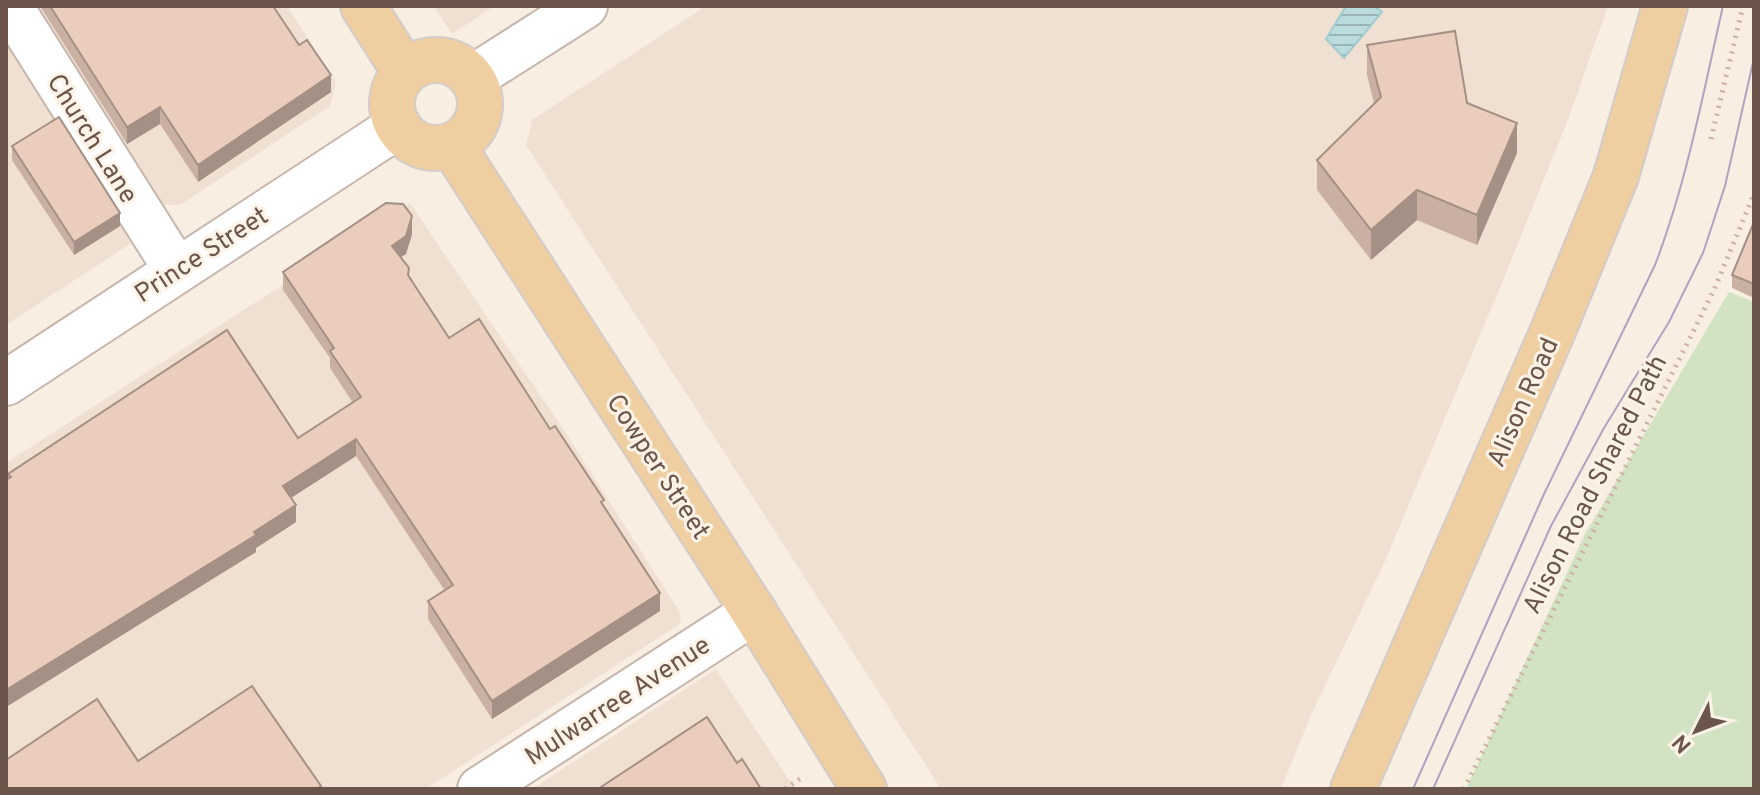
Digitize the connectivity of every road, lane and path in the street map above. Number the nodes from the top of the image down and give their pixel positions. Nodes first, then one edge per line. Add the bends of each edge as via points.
1 (10, 6) edge
2 (363, 6) edge
3 (585, 6) edge
4 (1665, 6) edge
5 (1743, 6) edge
6 (405, 72) junction
7 (472, 78) junction
8 (398, 126) junction
9 (1711, 139) dead end
10 (452, 145) junction
11 (1754, 194) edge
12 (176, 269) junction
13 (6, 383) edge
14 (754, 612) junction
15 (804, 776) dead end
16 (480, 789) edge
17 (785, 789) edge
18 (864, 789) edge
19 (1353, 789) edge
20 (1464, 789) edge

1 - 12 street, Church Lane
2 - 6 main road
3 - 7 street
4 - 19 main road, Alison Road via 1616,176
5 - 9 path
6 - 7 main road via 432,59 462,67
6 - 8 main road via 392,98
7 - 10 main road via 481,104 478,117
8 - 10 main road via 416,143
8 - 12 street, Prince Street
10 - 14 main road, Cowper Street
11 - 20 path, Alison Road Shared Path via 1714,290
12 - 13 street, Prince Street
14 - 16 street, Mulwarree Avenue
14 - 18 main road, Cowper Street
15 - 17 path

